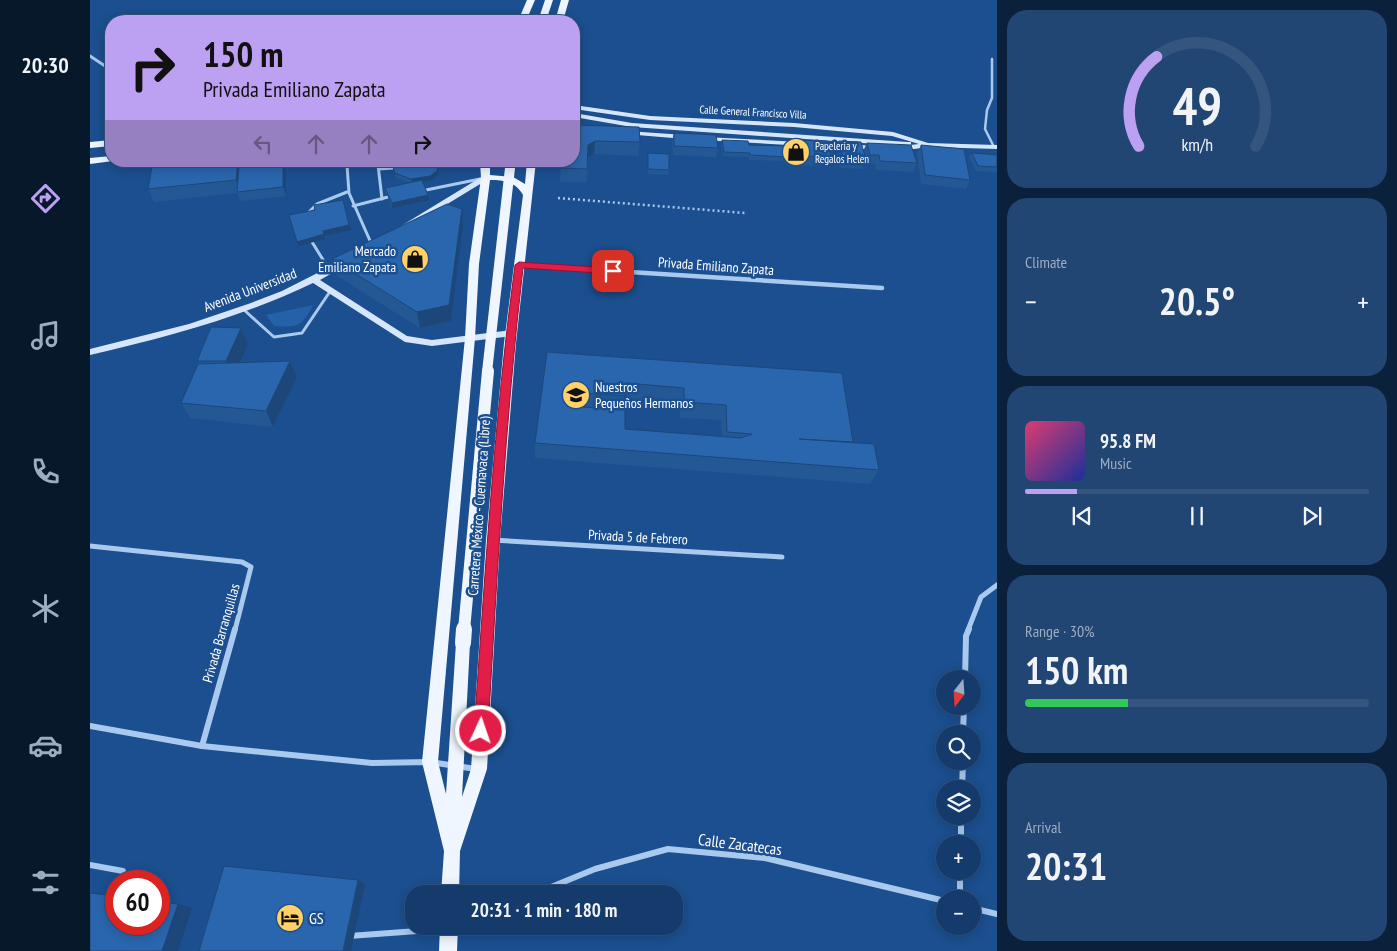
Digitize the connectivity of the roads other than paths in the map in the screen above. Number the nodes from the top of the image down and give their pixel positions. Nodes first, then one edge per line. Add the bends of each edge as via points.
1 (531, 0) edge
2 (549, 0) edge
3 (565, 0) edge
4 (525, 15) edge
5 (544, 15) edge
6 (561, 15) edge
7 (90, 56) edge
8 (992, 59) dead end
9 (105, 66) edge
10 (580, 108) edge
11 (580, 116) edge
12 (621, 133) edge
13 (689, 138) edge
14 (699, 138) edge
15 (105, 139) edge
16 (90, 140) edge
17 (105, 144) edge
18 (90, 145) edge
19 (929, 145) junction
20 (995, 147) edge
21 (105, 152) edge
22 (90, 153) edge
23 (105, 160) edge
24 (90, 161) edge
25 (346, 167) edge
26 (485, 167) edge
27 (509, 167) edge
28 (531, 167) edge
29 (392, 168) edge
30 (379, 169) joint
31 (486, 178) junction
32 (426, 190) edge
33 (347, 192) junction
34 (528, 194) junction
35 (388, 197) edge
36 (382, 199) junction
37 (353, 206) junction
38 (305, 217) edge
39 (396, 231) edge
40 (380, 240) edge
41 (312, 242) edge
42 (372, 245) junction
43 (364, 250) edge
44 (355, 256) edge
45 (519, 265) junction
46 (330, 271) junction
47 (315, 280) junction
48 (882, 288) dead end
49 (331, 290) junction
50 (243, 309) junction
51 (511, 333) junction
52 (470, 338) junction
53 (90, 352) edge
54 (493, 540) junction
55 (90, 546) edge
56 (782, 557) dead end
57 (997, 585) edge
58 (965, 670) edge
59 (90, 726) edge
60 (202, 746) junction
61 (430, 762) junction
62 (454, 765) junction
63 (479, 770) junction
64 (452, 851) junction
65 (90, 865) edge
66 (122, 870) dead end
67 (450, 885) edge
68 (555, 885) edge
69 (936, 899) edge
70 (981, 910) edge
71 (997, 914) edge
72 (405, 931) edge
73 (450, 935) edge
74 (342, 937) edge
75 (448, 951) edge

1 - 4 main road
2 - 5 main road
3 - 6 main road
7 - 9 street
8 - 20 lane via 992,98 985,129
10 - 19 street, Calle General Francisco Villa via 650,118 893,134
11 - 19 street via 632,125
12 - 13 street
14 - 19 street, Calle General Francisco Villa via 900,149
15 - 16 main road
17 - 18 main road
19 - 20 street, Calle General Francisco Villa
21 - 22 main road
23 - 24 main road
25 - 33 lane
26 - 31 main road, Carretera México - Cuernavaca (Libre)
27 - 62 main road, bridge via 468,566
28 - 34 main road, Carretera México - Cuernavaca (Libre)
29 - 30 lane
30 - 36 lane
31 - 32 lane
31 - 34 main road via 513,181
31 - 39 street
31 - 52 main road, Carretera México - Cuernavaca (Libre) via 474,264
33 - 37 lane
33 - 38 lane via 316,204
34 - 45 main road, Carretera México - Cuernavaca (Libre)
35 - 36 lane
36 - 37 lane
37 - 42 lane
40 - 42 street
41 - 46 lane
42 - 43 street
44 - 46 street, Avenida Universidad
45 - 48 street, Privada Emiliano Zapata
45 - 51 main road, Carretera México - Cuernavaca (Libre)
46 - 47 street, Avenida Universidad
47 - 49 street
47 - 50 street, Avenida Universidad
49 - 50 lane via 302,333 274,336
49 - 52 street via 405,339 432,343
50 - 53 street, Avenida Universidad
51 - 52 street
51 - 54 main road, Carretera México - Cuernavaca (Libre)
52 - 61 main road, Carretera México - Cuernavaca (Libre)
54 - 56 street, Privada 5 de Febrero
54 - 63 main road, Carretera México - Cuernavaca (Libre)
55 - 60 street, Privada Barranquillas via 242,562 251,567
57 - 58 street via 981,597 966,636
59 - 60 street
60 - 61 street via 372,763
61 - 62 street
61 - 64 main road, Carretera México - Cuernavaca (Libre)
62 - 63 street
62 - 64 main road
63 - 64 main road, Carretera México - Cuernavaca (Libre)
64 - 67 main road, Carretera México - Cuernavaca (Libre)
65 - 66 street
68 - 69 street, Calle Zacatecas via 595,868 668,849 765,858
70 - 71 street
72 - 74 street
73 - 75 main road

